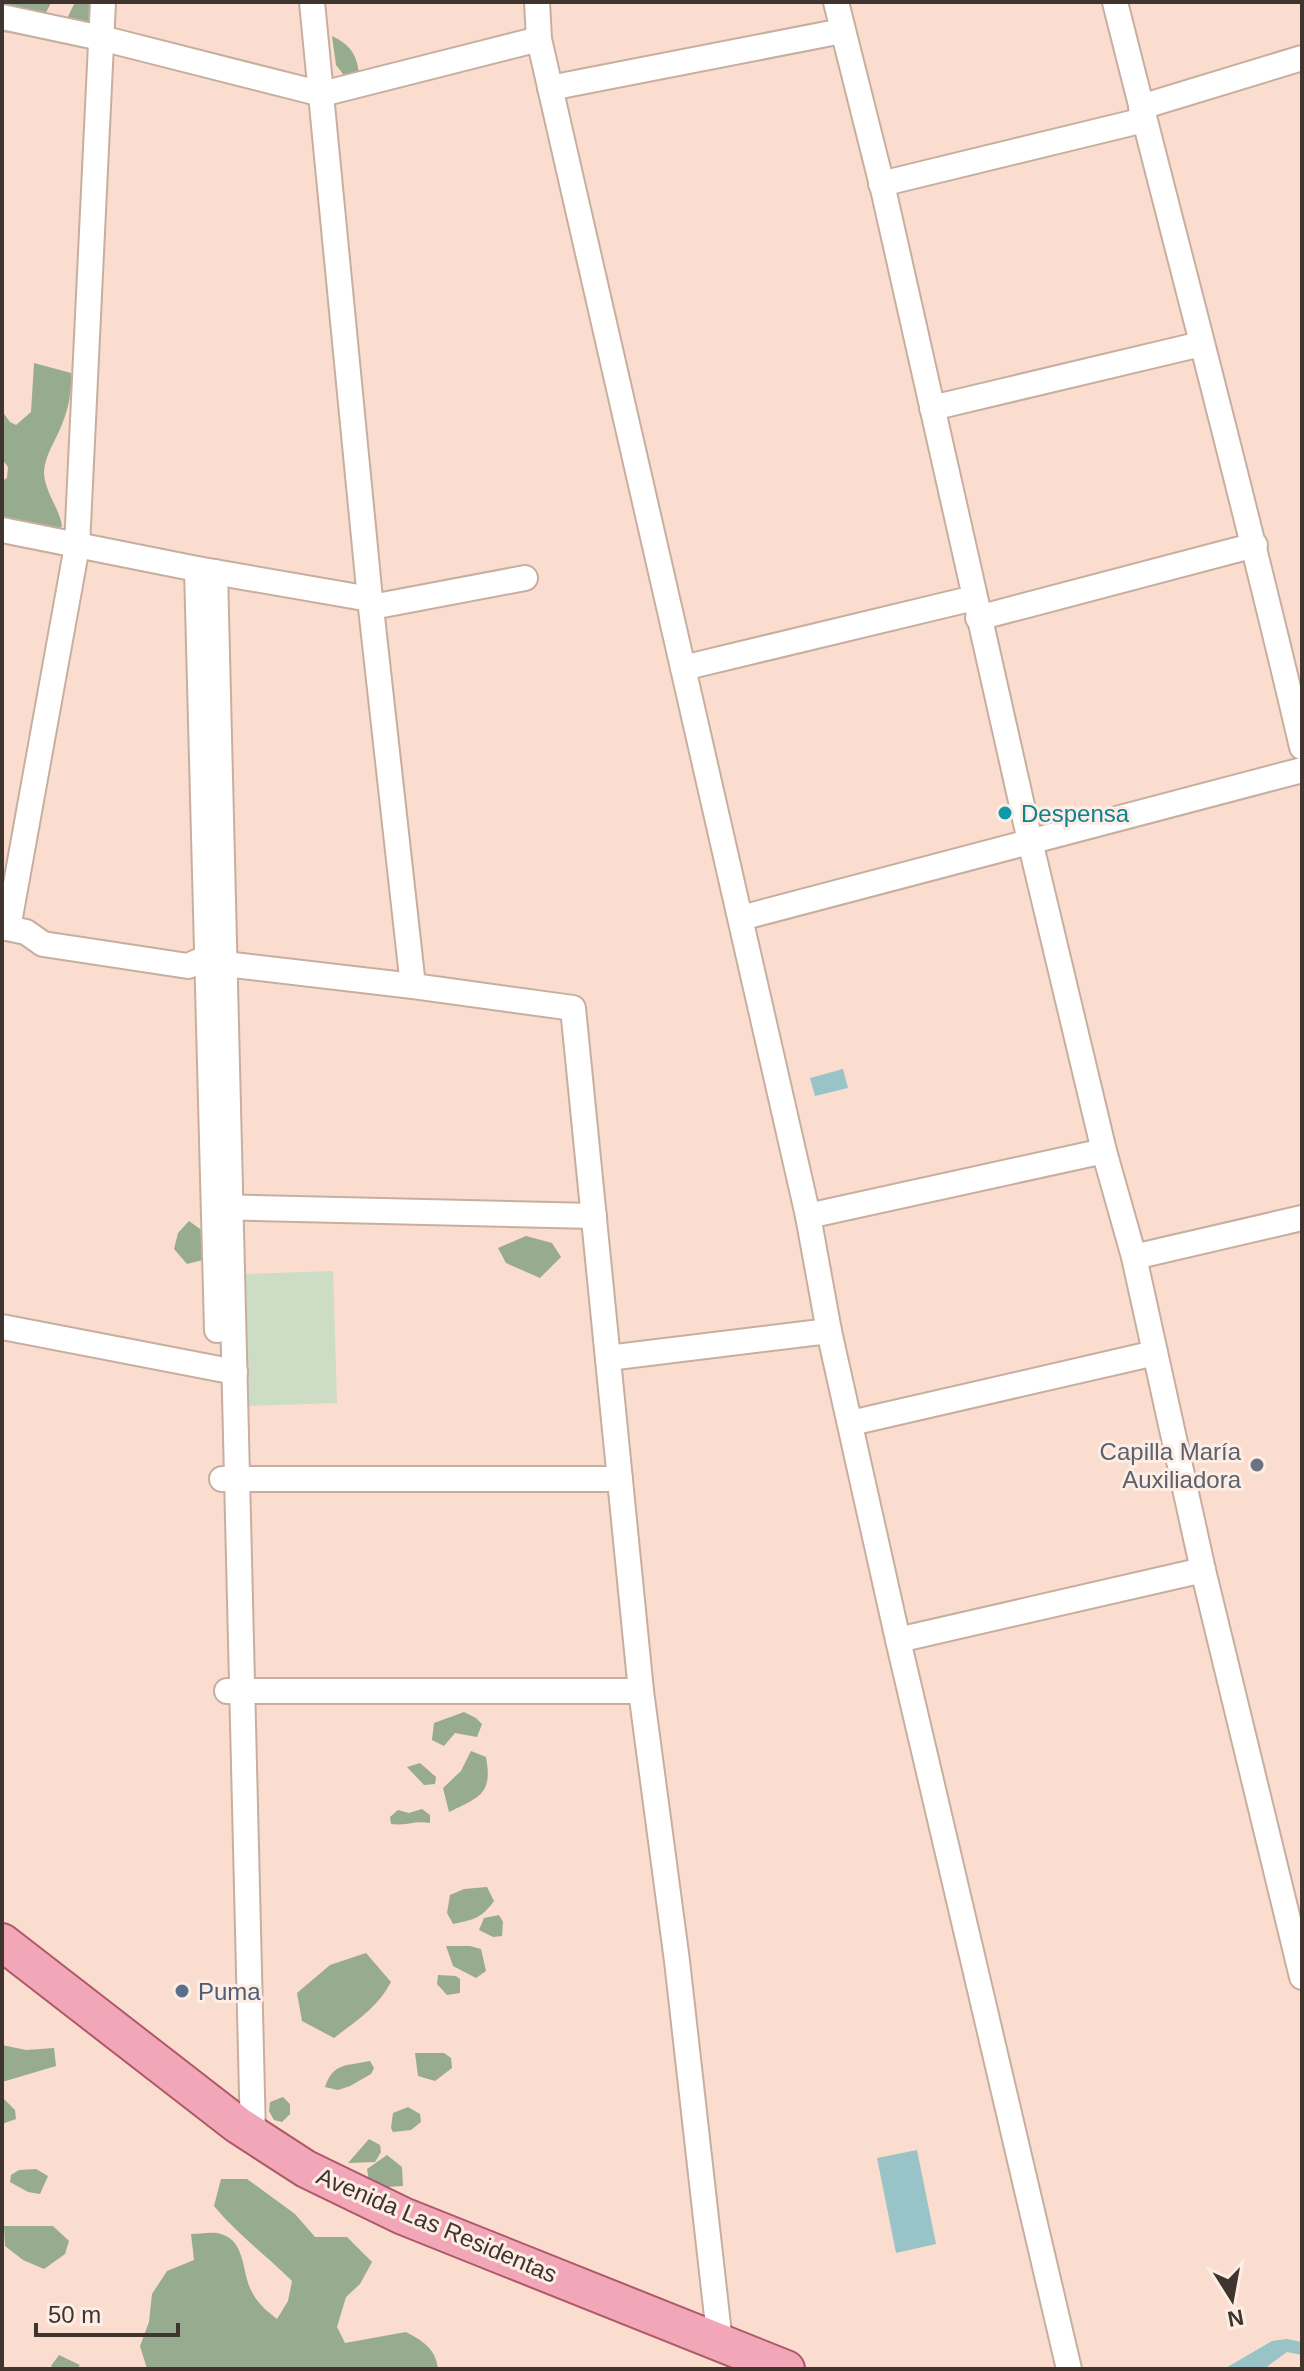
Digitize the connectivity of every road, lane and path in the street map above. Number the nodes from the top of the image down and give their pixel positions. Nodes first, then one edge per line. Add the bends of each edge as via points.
1 (103, 2) edge
2 (312, 2) edge
3 (537, 2) edge
4 (836, 2) edge
5 (1115, 2) edge
6 (2, 17) edge
7 (842, 31) junction
8 (101, 38) junction
9 (539, 39) junction
10 (1302, 58) edge
11 (550, 88) junction
12 (322, 94) junction
13 (1143, 114) junction
14 (881, 184) junction
15 (1201, 344) junction
16 (932, 408) junction
17 (2, 530) edge
18 (1255, 545) junction
19 (77, 546) junction
20 (206, 571) junction
21 (525, 578) dead end
22 (371, 603) junction
23 (976, 608) junction
24 (683, 668) junction
25 (1302, 747) edge
26 (1302, 770) edge
27 (1030, 841) junction
28 (741, 918) junction
29 (12, 929) edge
30 (210, 963) junction
31 (413, 986) junction
32 (1104, 1151) junction
33 (222, 1207) junction
34 (594, 1216) junction
35 (808, 1216) junction
36 (1302, 1218) edge
37 (1134, 1257) junction
38 (2, 1327) edge
39 (829, 1331) junction
40 (1155, 1353) junction
41 (608, 1358) junction
42 (226, 1370) junction
43 (851, 1423) junction
44 (229, 1479) junction
45 (620, 1479) junction
46 (1203, 1570) junction
47 (898, 1640) junction
48 (234, 1691) junction
49 (641, 1691) junction
50 (2, 1942) edge
51 (1302, 1977) edge
52 (246, 2130) junction
53 (720, 2343) junction
54 (786, 2369) edge
55 (1069, 2369) edge

1 - 8 street
2 - 12 street
3 - 9 street
4 - 7 street
5 - 13 street
6 - 8 street
7 - 11 street
7 - 14 street
8 - 12 street
8 - 19 street
9 - 11 street
9 - 12 street
10 - 13 street
11 - 24 street
12 - 22 street
13 - 14 street
13 - 15 street
14 - 16 street
15 - 16 street
15 - 18 street
16 - 23 street
17 - 19 street
18 - 23 street
18 - 25 street
19 - 20 street
19 - 29 street
20 - 22 street
20 - 30 street
21 - 22 street
22 - 31 street
23 - 24 street
23 - 27 street
24 - 28 street
26 - 27 street
27 - 28 street
27 - 32 street
28 - 35 street
29 - 30 street via 43,944 188,966
30 - 31 street
30 - 33 street
31 - 34 street via 573,1008
32 - 35 street
32 - 37 street
33 - 34 street
33 - 42 street
34 - 41 street
35 - 39 street
36 - 37 street
37 - 40 street
38 - 42 street
39 - 41 street
39 - 43 street
40 - 43 street
40 - 46 street
41 - 45 street
42 - 44 street
43 - 47 street
44 - 45 street
44 - 48 street
45 - 49 street
46 - 47 street
46 - 51 street
47 - 55 street
48 - 49 street
48 - 52 street
49 - 53 street
50 - 52 main road, Avenida Las Residentas
52 - 53 main road, Avenida Las Residentas via 306,2169 403,2216
53 - 54 main road, Avenida Las Residentas

